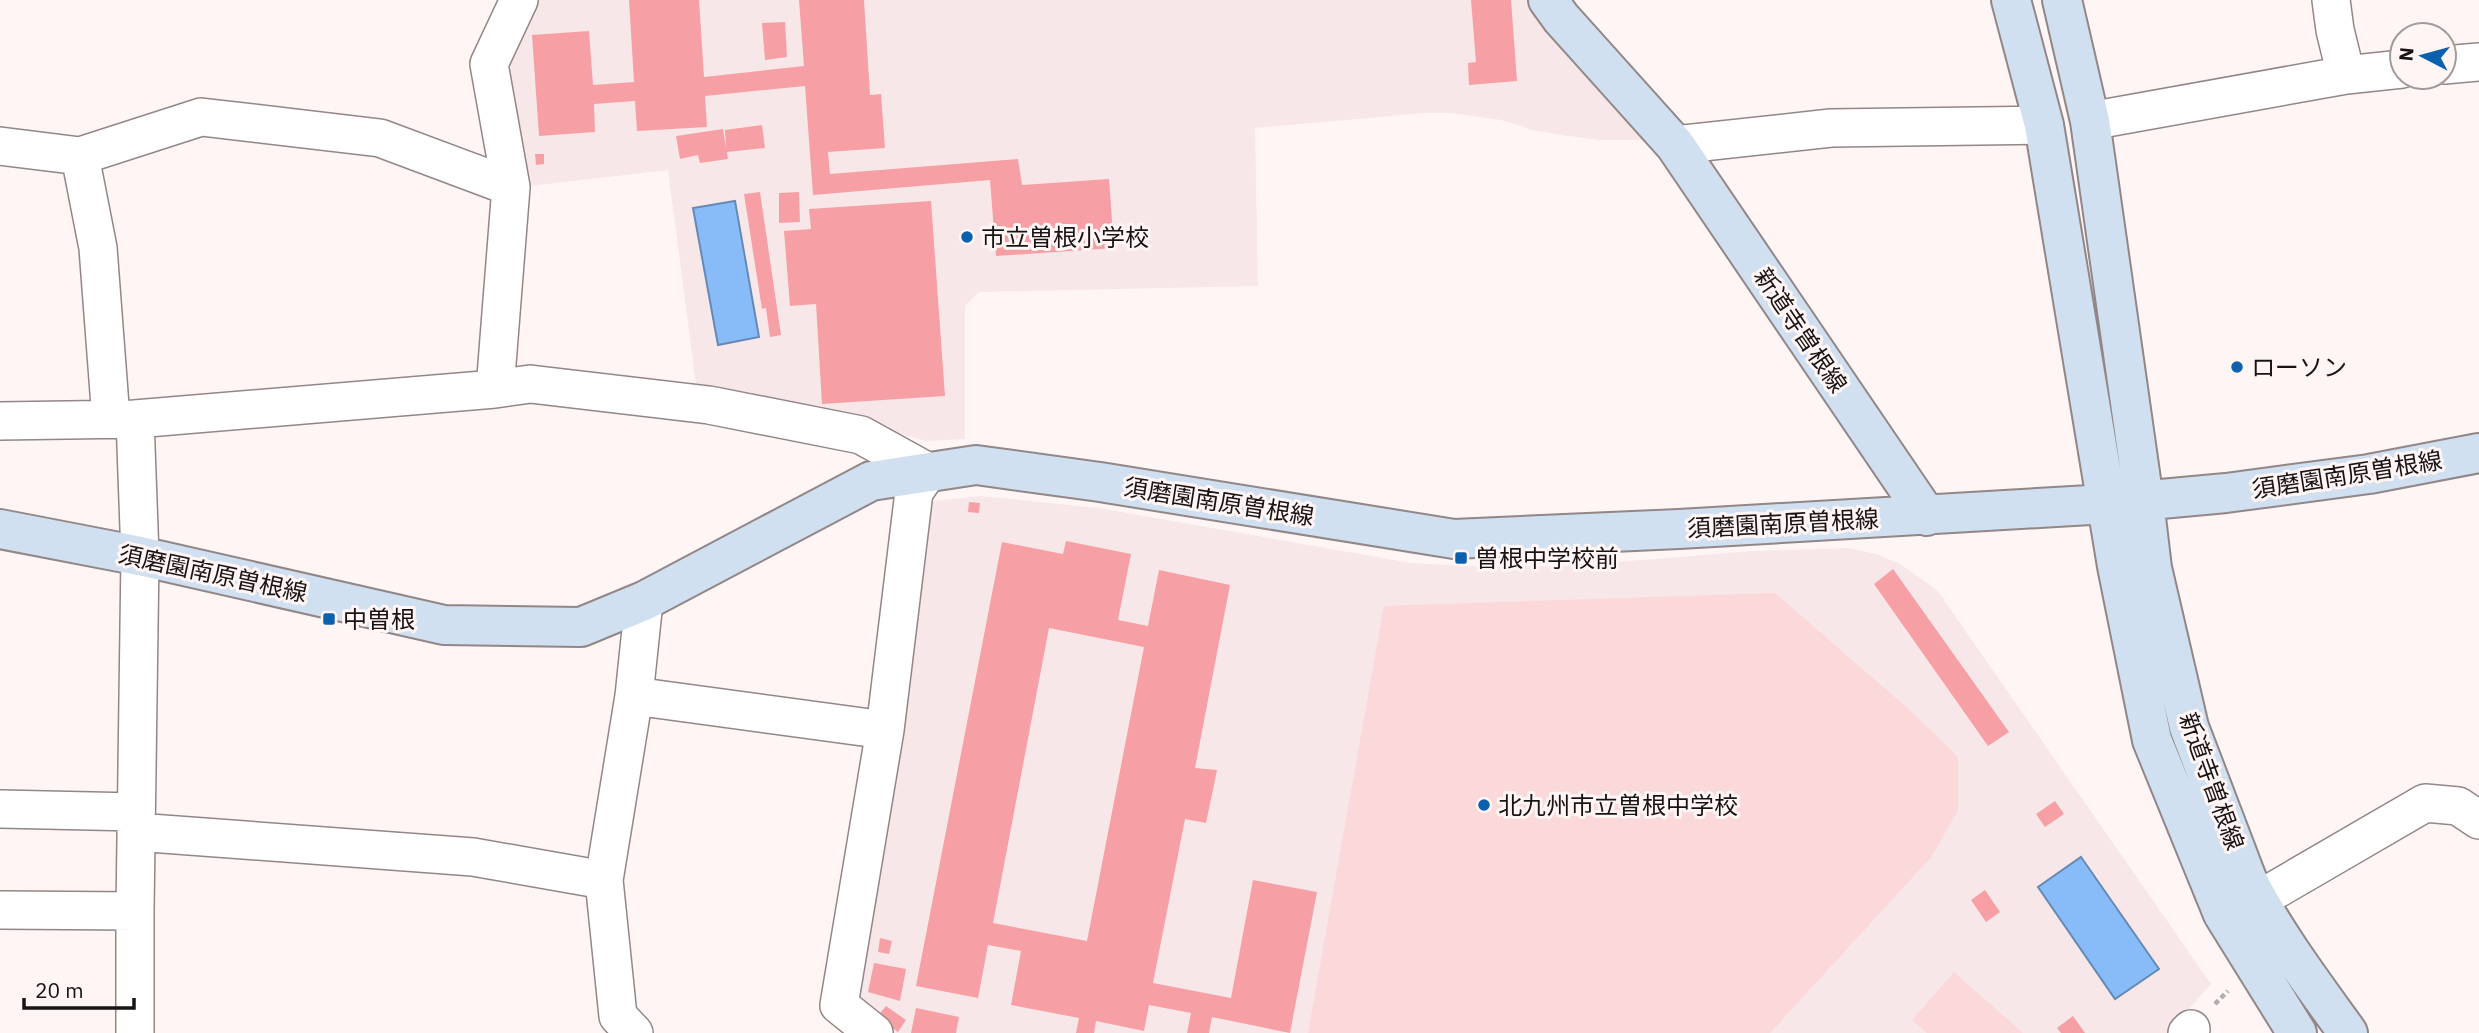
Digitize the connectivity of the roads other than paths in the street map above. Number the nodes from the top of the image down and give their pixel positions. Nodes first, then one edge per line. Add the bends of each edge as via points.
1 (519, 0) edge
2 (1548, 0) edge
3 (2011, 0) edge
4 (2062, 0) edge
5 (2331, 0) edge
6 (2479, 62) edge
7 (2458, 64) edge
8 (2388, 70) edge
9 (2346, 75) junction
10 (2090, 121) junction
11 (2044, 125) junction
12 (1675, 145) junction
13 (0, 146) edge
14 (79, 156) junction
15 (510, 187) junction
16 (495, 389) junction
17 (123, 419) junction
18 (0, 421) edge
19 (2479, 453) edge
20 (928, 472) junction
21 (2144, 501) junction
22 (2107, 505) junction
23 (1927, 516) junction
24 (0, 529) edge
25 (140, 556) junction
26 (644, 601) junction
27 (634, 696) junction
28 (885, 730) junction
29 (0, 809) edge
30 (2479, 820) edge
31 (136, 822) junction
32 (604, 880) junction
33 (2258, 900) junction
34 (0, 910) edge
35 (135, 911) junction
36 (135, 1033) edge
37 (634, 1033) edge
38 (874, 1033) edge
39 (2297, 1033) edge
40 (2348, 1033) edge

1 - 15 street via 489,64
2 - 12 main road, 新道寺曽根線
3 - 11 main road, 新道寺曽根線
4 - 10 main road, 新道寺曽根線
5 - 9 street
6 - 7 street
8 - 9 street
9 - 10 street
10 - 21 main road, 新道寺曽根線
11 - 12 street via 1831,128
11 - 22 main road, 新道寺曽根線
12 - 23 main road, 新道寺曽根線
13 - 14 street
14 - 15 street via 201,117 380,138
14 - 17 street via 98,248
15 - 16 street
16 - 17 street
16 - 20 street via 530,384 709,405 861,435
17 - 18 street
17 - 25 street
19 - 21 main road, 須磨園南原曽根線 via 2369,474
20 - 23 main road, 須磨園南原曽根線 via 976,465 1454,538
20 - 26 main road, 須磨園南原曽根線 via 871,481
20 - 28 street via 914,492
21 - 22 main road, 須磨園南原曽根線
21 - 33 main road, 新道寺曽根線 via 2152,568 2189,727
22 - 23 main road, 須磨園南原曽根線
22 - 39 main road, 新道寺曽根線 via 2152,740 2223,914
24 - 25 main road, 須磨園南原曽根線
25 - 26 main road, 須磨園南原曽根線 via 444,625 581,627
25 - 31 street
26 - 27 street
27 - 28 street
27 - 32 street
28 - 38 street via 839,1005
29 - 31 street
30 - 33 street via 2458,806 2425,803
31 - 32 street via 473,857
31 - 35 street
32 - 37 street via 618,1016
33 - 40 main road, 新道寺曽根線
34 - 35 street
35 - 36 street

